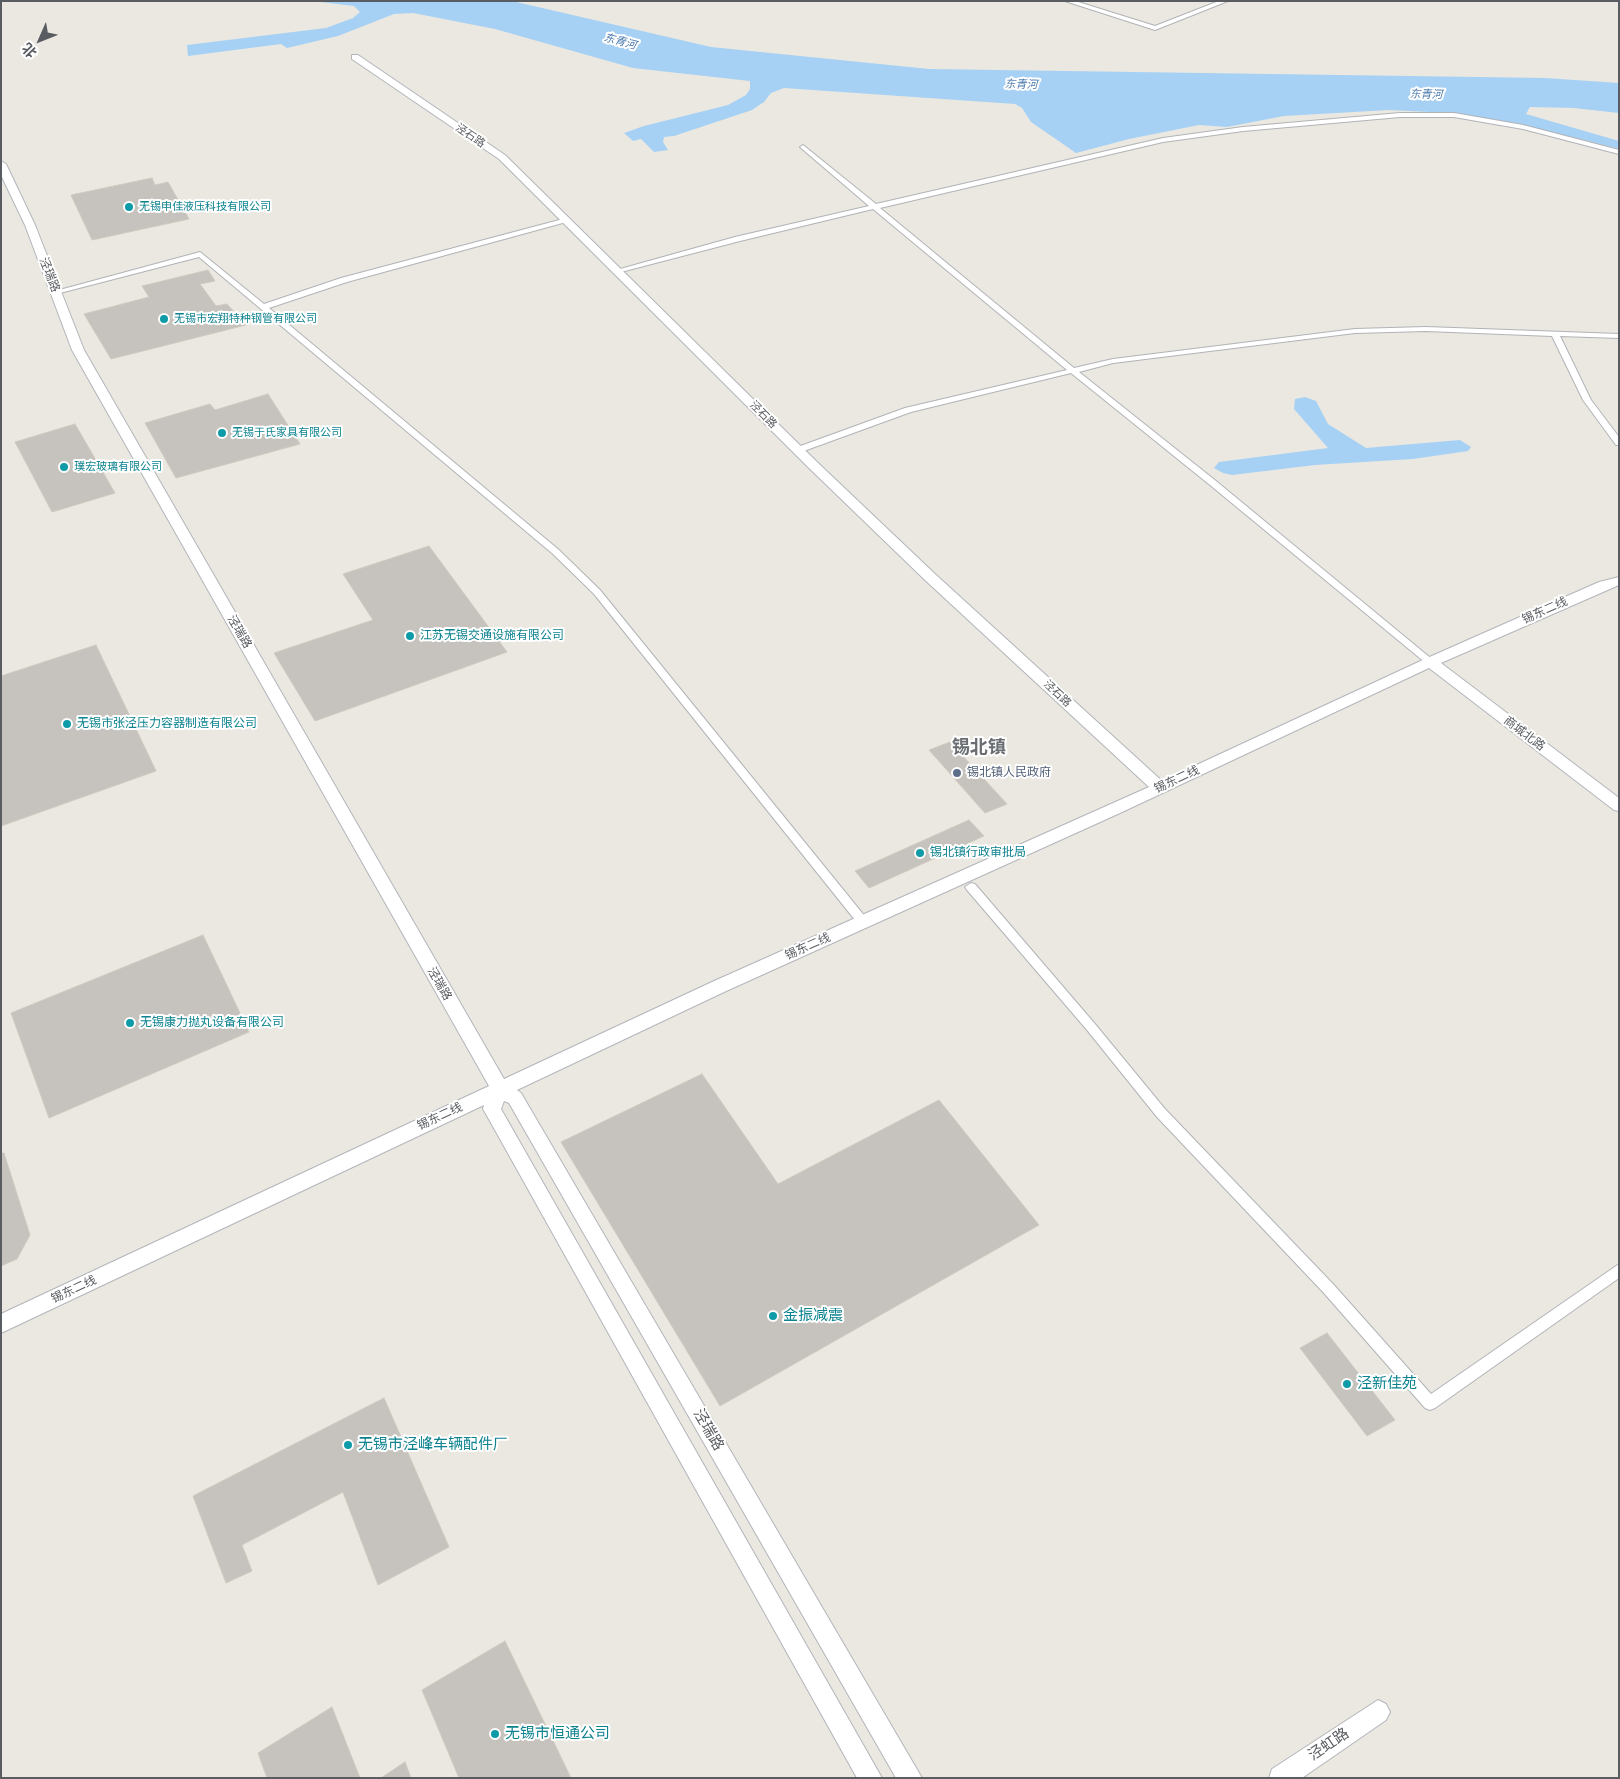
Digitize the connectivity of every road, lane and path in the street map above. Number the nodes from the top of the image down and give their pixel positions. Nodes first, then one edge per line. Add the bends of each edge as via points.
1 (1068, 1) edge
2 (1225, 1) edge
3 (355, 57) dead end
4 (803, 147) dead end
5 (1619, 152) edge
6 (1, 164) edge
7 (874, 208) junction
8 (566, 221) junction
9 (617, 271) junction
10 (56, 292) junction
11 (263, 308) junction
12 (1555, 334) junction
13 (1619, 336) edge
14 (1073, 370) junction
15 (1619, 443) edge
16 (798, 450) junction
17 (1619, 581) edge
18 (1430, 662) junction
19 (1160, 788) junction
20 (1619, 806) edge
21 (971, 887) dead end
22 (863, 922) junction
23 (500, 1089) junction
24 (1619, 1270) edge
25 (1, 1324) edge
26 (1378, 1712) dead end
27 (870, 1778) edge
28 (910, 1778) edge
29 (1280, 1778) edge

1 - 2 street via 1154,28
3 - 8 street, 泾石路 via 502,157
4 - 7 street
5 - 7 street via 1523,127 1454,115 1400,115 1242,129 1163,140
6 - 10 street, 泾瑞路 via 30,225
7 - 9 street
7 - 14 street
8 - 9 street, 泾石路
8 - 11 street via 344,280
9 - 16 street, 泾石路
10 - 11 street via 200,254
10 - 23 street, 泾瑞路 via 78,350
11 - 22 street via 556,552 597,592
12 - 13 street
12 - 14 street via 1426,329 1355,331 1113,361
12 - 15 street via 1587,400
14 - 16 street via 908,410
14 - 18 street
16 - 19 street, 泾石路 via 930,577
17 - 18 street, 锡东二线
18 - 19 street, 锡东二线
18 - 20 street, 商城北路
19 - 22 street, 锡东二线
21 - 24 street via 1161,1113 1328,1288 1430,1402
22 - 23 street, 锡东二线
23 - 25 street, 锡东二线
23 - 27 street via 492,1109
23 - 28 street, 泾瑞路 via 515,1098
26 - 29 street, 泾虹路

